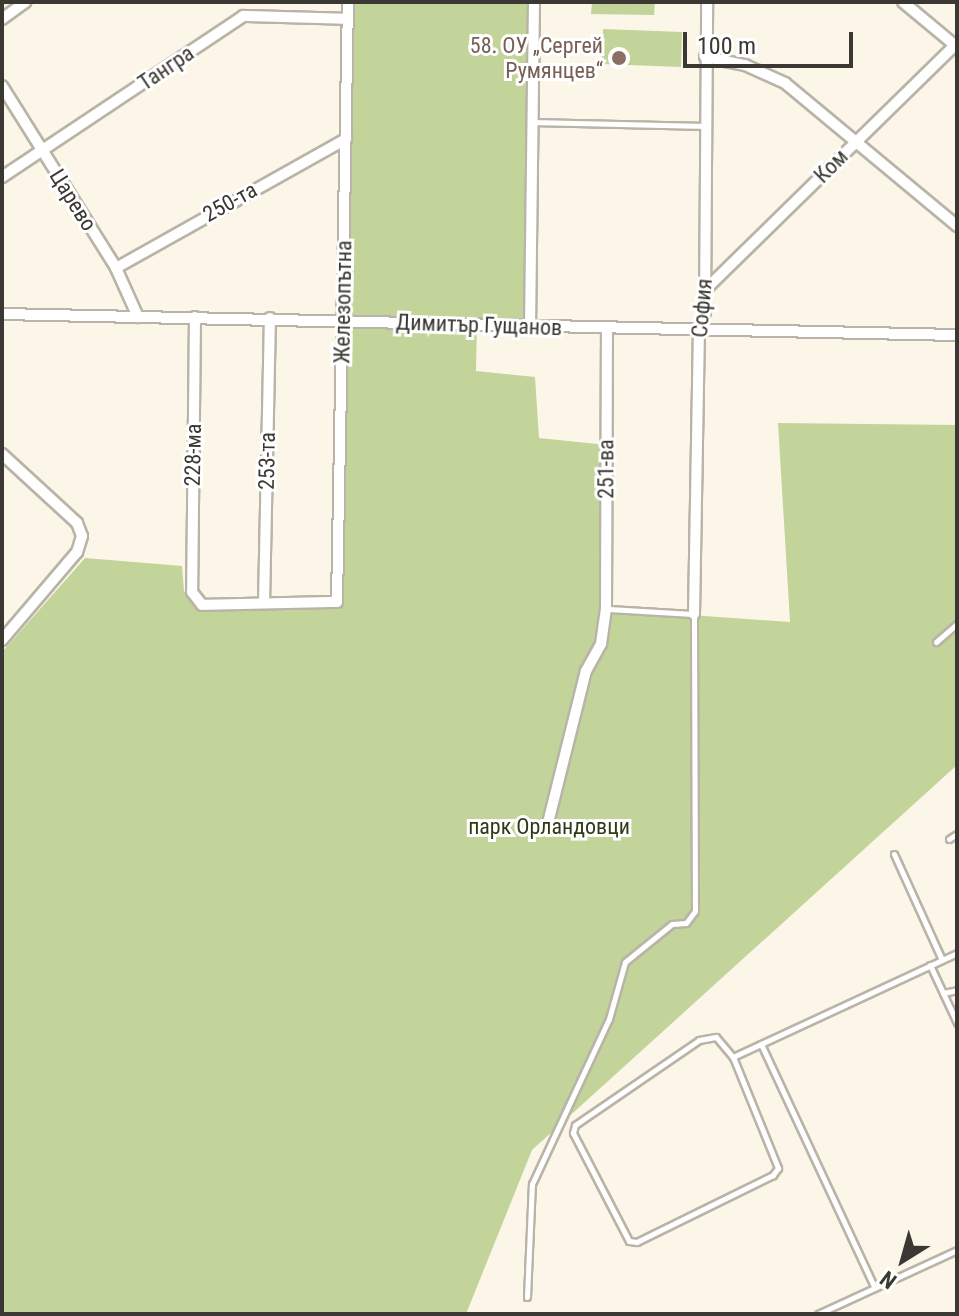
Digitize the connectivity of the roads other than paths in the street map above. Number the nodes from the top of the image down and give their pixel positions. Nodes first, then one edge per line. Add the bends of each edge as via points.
1 (25, 2) edge
2 (348, 2) edge
3 (534, 2) edge
4 (707, 2) edge
5 (903, 2) edge
6 (2, 19) edge
7 (348, 19) junction
8 (956, 45) edge
9 (705, 57) junction
10 (2, 86) edge
11 (532, 121) junction
12 (705, 126) junction
13 (346, 139) junction
14 (856, 141) junction
15 (42, 150) junction
16 (2, 177) edge
17 (957, 226) edge
18 (116, 268) junction
19 (705, 290) junction
20 (2, 314) edge
21 (138, 317) junction
22 (195, 317) junction
23 (270, 318) junction
24 (343, 320) junction
25 (530, 328) junction
26 (607, 329) junction
27 (699, 331) junction
28 (957, 335) edge
29 (2, 454) edge
30 (264, 603) junction
31 (606, 609) junction
32 (694, 614) junction
33 (957, 624) edge
34 (2, 640) edge
35 (936, 642) dead end
36 (547, 827) dead end
37 (957, 834) edge
38 (949, 839) dead end
39 (894, 854) dead end
40 (957, 953) edge
41 (942, 960) junction
42 (930, 965) junction
43 (957, 990) edge
44 (943, 993) junction
45 (957, 1023) edge
46 (761, 1044) junction
47 (733, 1057) junction
48 (957, 1250) edge
49 (875, 1288) junction
50 (527, 1297) dead end
51 (818, 1314) edge

1 - 6 street
2 - 7 street, Железопътна
3 - 11 street
4 - 9 street, София
5 - 8 street
7 - 13 street, Железопътна
7 - 15 street, Тангра via 243,16
8 - 14 street, Ком
9 - 12 street, София
9 - 14 street via 745,65 785,83
10 - 15 street, Царево
11 - 12 lane
11 - 25 street
12 - 19 street, София
13 - 18 street, 250-та
13 - 24 street, Железопътна
14 - 17 street
14 - 19 street, Ком
15 - 16 street, Тангра
15 - 18 street, Царево
18 - 21 street, Царево
19 - 27 street, София
20 - 21 street, Димитър Гущанов
21 - 22 street, Димитър Гущанов
22 - 23 street, Димитър Гущанов
22 - 30 street, 228-ма via 192,592 202,605
23 - 24 street, Димитър Гущанов
23 - 30 street, 253-та
24 - 25 street, Димитър Гущанов
24 - 30 street, Железопътна via 337,602
25 - 26 street, Димитър Гущанов
26 - 27 street, Димитър Гущанов
26 - 31 street, 251-ва
27 - 28 street, Димитър Гущанов
27 - 32 street, София
29 - 34 street via 77,523 82,536 77,552
31 - 32 lane
31 - 36 street, 251-ва via 601,644 586,671
32 - 50 lane via 695,911 686,923 672,924 625,962 609,1019 532,1184
33 - 35 lane
37 - 38 lane
39 - 41 lane
40 - 41 lane
41 - 42 lane
42 - 44 lane
42 - 46 lane
43 - 44 lane
44 - 45 lane
46 - 47 lane
46 - 49 lane
47 - 47 lane via 716,1037 699,1040 575,1125 573,1133 629,1241 651,1236 778,1168
48 - 49 lane
49 - 51 lane

